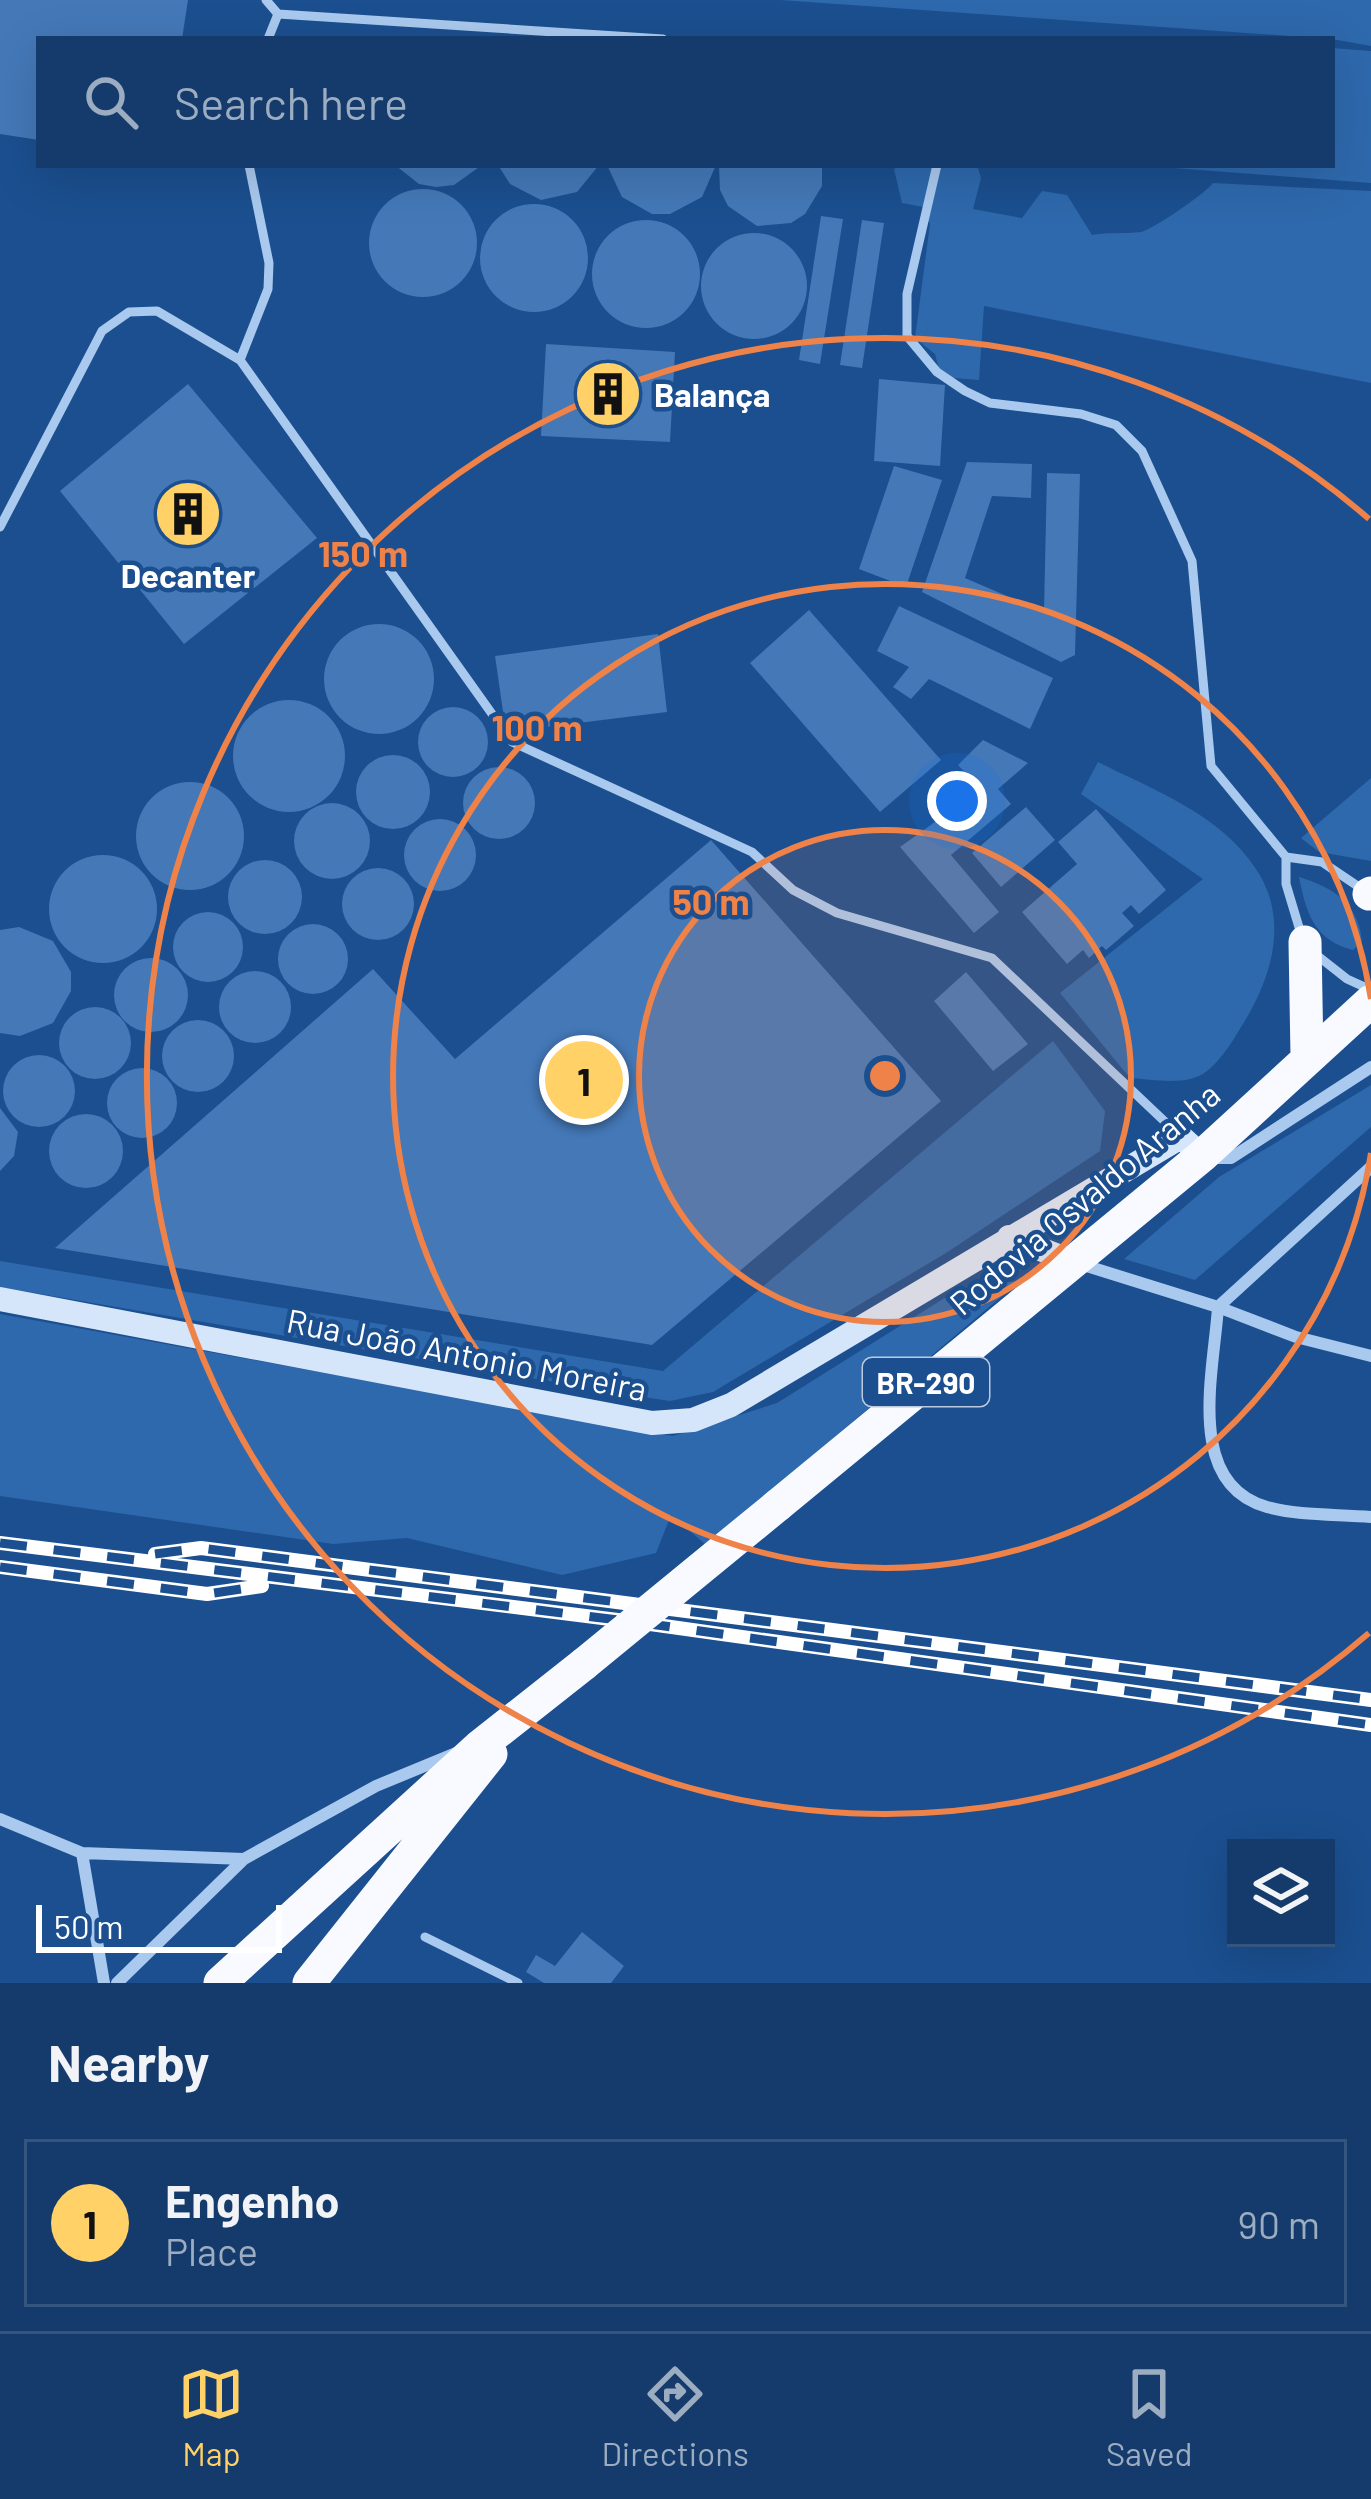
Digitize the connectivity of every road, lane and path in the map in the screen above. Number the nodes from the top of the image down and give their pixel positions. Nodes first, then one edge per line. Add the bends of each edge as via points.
1 (266, 0) edge
2 (278, 14) junction
3 (269, 36) edge
4 (617, 36) edge
5 (250, 168) edge
6 (936, 168) edge
7 (240, 360) junction
8 (0, 527) edge
9 (1286, 857) junction
10 (1370, 895) edge
11 (1305, 942) junction
12 (1371, 990) edge
13 (1371, 1001) edge
14 (1307, 1056) junction
15 (1371, 1067) edge
16 (1192, 1147) junction
17 (1371, 1167) edge
18 (1009, 1237) junction
19 (1076, 1263) junction
20 (0, 1299) edge
21 (1217, 1307) junction
22 (1371, 1356) edge
23 (1371, 1517) edge
24 (510, 1727) junction
25 (480, 1746) junction
26 (0, 1819) edge
27 (82, 1853) junction
28 (244, 1859) junction
29 (425, 1936) dead end
30 (104, 1983) edge
31 (116, 1983) edge
32 (220, 1983) edge
33 (309, 1983) edge
34 (518, 1983) edge

1 - 2 lane
2 - 3 lane
2 - 4 lane
5 - 7 lane via 268,289
6 - 9 lane via 907,294 907,336 965,391 990,403 1116,425 1142,451 1192,561 1211,766
7 - 8 lane via 157,311 128,312 102,331
7 - 16 lane via 512,742 752,852 793,890 837,913 992,958
9 - 10 lane via 1322,862
9 - 11 lane
11 - 12 lane
11 - 14 highway
13 - 14 highway, Rodovia Osvaldo Aranha / BR-290
14 - 16 highway, Rodovia Osvaldo Aranha / BR-290
15 - 16 street via 1231,1158
16 - 18 main road, Rua João Antonio Moreira
16 - 19 highway, Rodovia Osvaldo Aranha / BR-290
17 - 21 street
18 - 19 main road
18 - 20 main road, Rua João Antonio Moreira via 731,1405 652,1424
19 - 21 street
19 - 24 highway, Rodovia Osvaldo Aranha / BR-290, bridge
21 - 22 street
21 - 23 street via 1210,1453 1228,1483 1265,1507
24 - 25 highway, Rodovia Osvaldo Aranha / BR-290
24 - 33 highway, Rodovia Osvaldo Aranha / BR-290
25 - 28 street via 406,1772
25 - 32 highway, Rodovia Osvaldo Aranha / BR-290
26 - 27 street
27 - 28 street
27 - 30 street
28 - 31 street
29 - 34 lane

